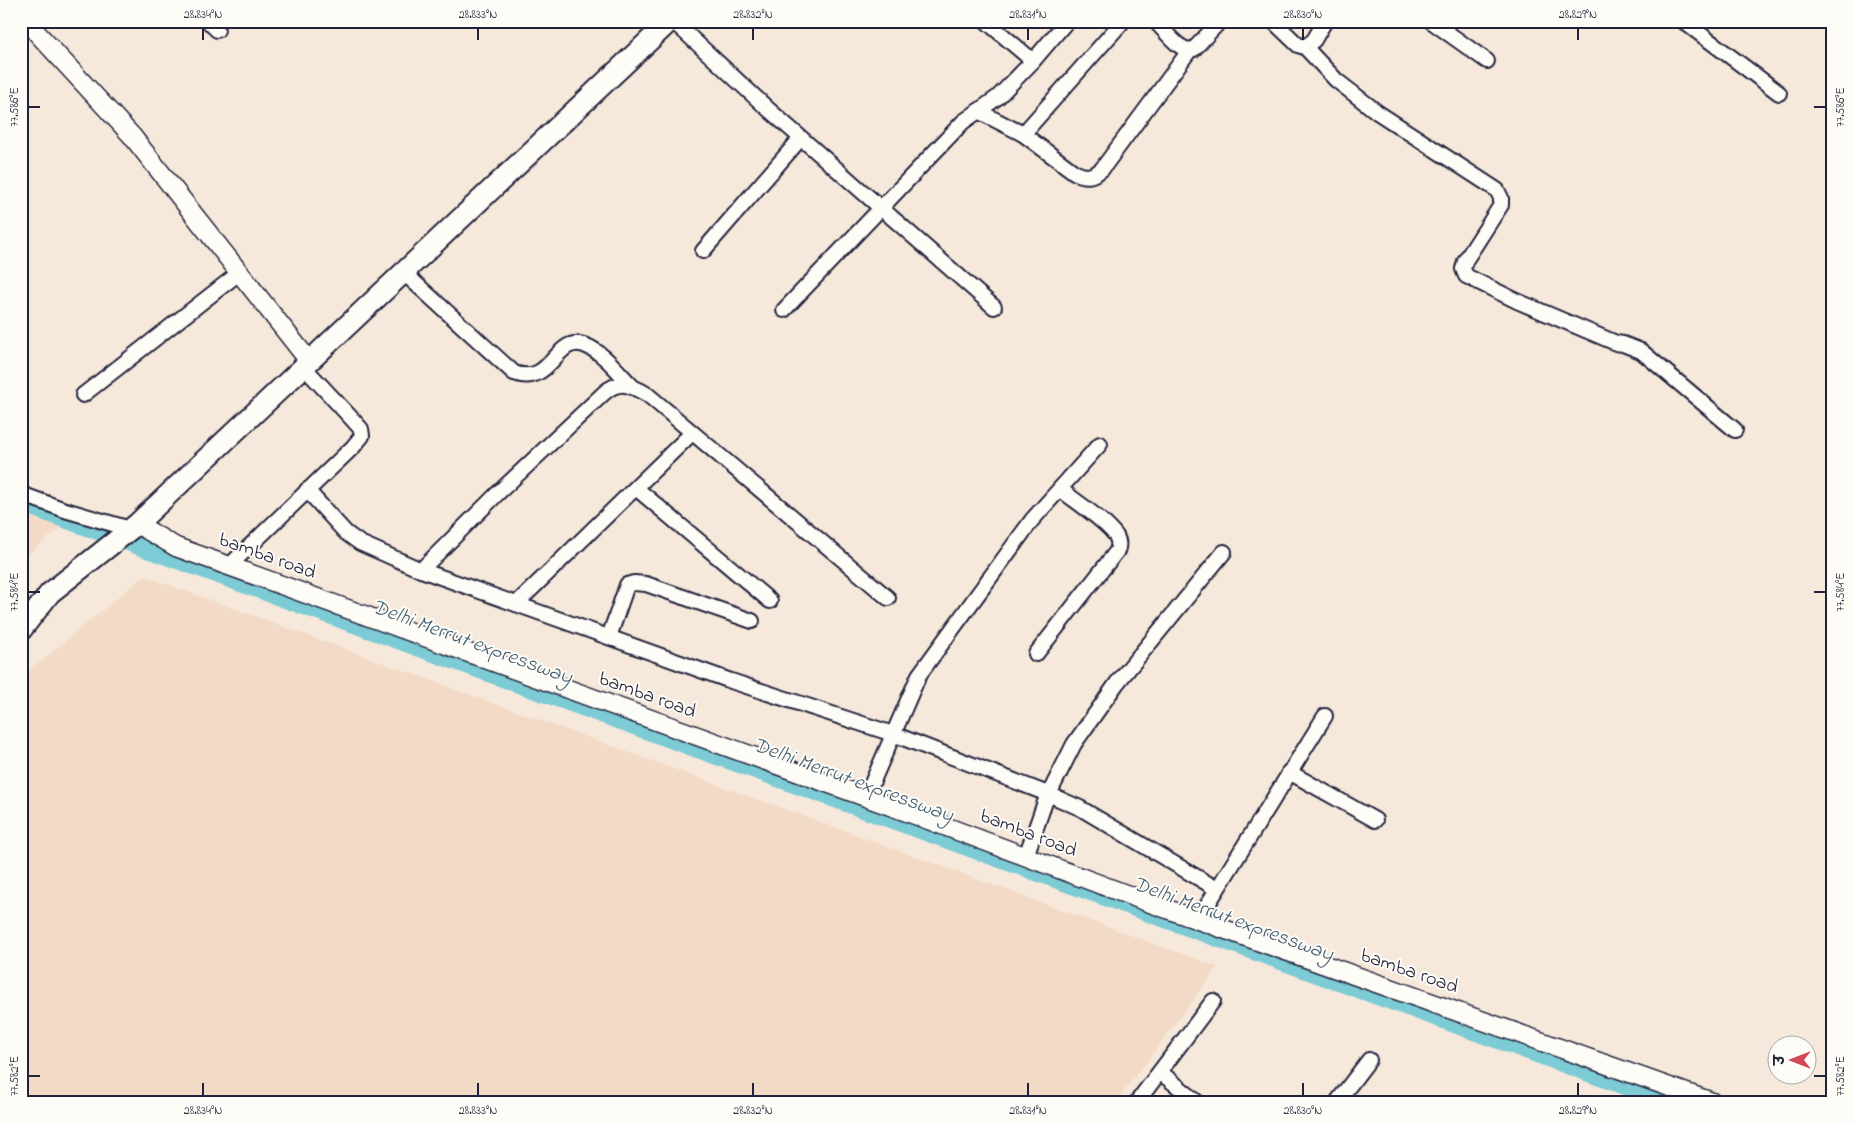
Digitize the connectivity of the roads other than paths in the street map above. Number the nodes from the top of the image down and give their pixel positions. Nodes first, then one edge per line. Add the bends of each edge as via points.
1 (26, 21) edge
2 (672, 21) edge
3 (986, 21) edge
4 (1067, 21) edge
5 (1123, 21) edge
6 (1155, 21) edge
7 (1220, 21) edge
8 (1273, 21) edge
9 (1325, 21) edge
10 (1432, 21) edge
11 (1683, 21) edge
12 (1305, 47) junction
13 (1189, 51) junction
14 (1033, 62) junction
15 (1486, 62) dead end
16 (1779, 94) dead end
17 (978, 111) junction
18 (1023, 134) junction
19 (801, 138) junction
20 (880, 207) junction
21 (704, 251) dead end
22 (403, 272) junction
23 (239, 273) junction
24 (994, 306) dead end
25 (784, 310) dead end
26 (306, 363) junction
27 (631, 385) junction
28 (83, 395) dead end
29 (1735, 430) dead end
30 (692, 433) junction
31 (1100, 444) dead end
32 (636, 488) junction
33 (1060, 489) junction
34 (307, 490) junction
35 (21, 494) edge
36 (131, 528) junction
37 (1224, 552) dead end
38 (229, 566) junction
39 (420, 570) junction
40 (50, 593) junction
41 (888, 598) dead end
42 (770, 601) dead end
43 (516, 604) junction
44 (21, 608) edge
45 (752, 621) dead end
46 (21, 630) edge
47 (609, 637) junction
48 (1036, 654) dead end
49 (1325, 716) dead end
50 (894, 734) junction
51 (1289, 772) junction
52 (1048, 794) junction
53 (866, 797) junction
54 (1375, 820) dead end
55 (1026, 856) junction
56 (1217, 889) junction
57 (1198, 920) junction
58 (1214, 1001) dead end
59 (1369, 1060) dead end
60 (1160, 1072) junction
61 (1137, 1102) edge
62 (1197, 1102) edge
63 (1337, 1102) edge
64 (1712, 1102) edge

1 - 23 street via 132,136
2 - 19 street
2 - 22 main road
3 - 14 street
4 - 14 street
5 - 18 street
6 - 13 street via 1182,49
7 - 13 street
8 - 12 street via 1298,45
9 - 12 street via 1314,40
10 - 15 street
11 - 16 street
12 - 29 street via 1336,80 1377,112 1497,190 1501,205 1465,261 1463,270 1466,276 1517,301 1641,351
13 - 18 street via 1102,170 1093,176 1074,172
14 - 17 street via 998,97
17 - 18 street
17 - 20 street via 963,122
19 - 20 street
19 - 21 street
20 - 24 street
20 - 25 street
22 - 26 main road
22 - 27 street via 514,373 534,376 563,350 583,344 596,351
23 - 26 street
23 - 28 street
26 - 34 street via 361,429 362,436
26 - 36 main road
27 - 30 street via 648,395
27 - 39 street via 612,386
30 - 32 street
30 - 41 street
31 - 33 street
32 - 42 street
32 - 43 street
33 - 48 street via 1109,529 1117,537 1119,545
33 - 50 street via 1032,520 924,668
34 - 38 street
34 - 39 street via 331,518 360,543
35 - 36 street
36 - 38 street, bamba road
36 - 40 main road
37 - 52 street via 1117,683 1074,744
38 - 53 street, bamba road
39 - 43 street
40 - 44 main road
40 - 46 main road
43 - 47 street
45 - 47 street via 634,582 627,585
47 - 50 street
49 - 51 street
50 - 52 street
50 - 53 street
51 - 54 street
51 - 56 street
52 - 55 street
52 - 56 street via 1088,812
53 - 55 street, bamba road
55 - 57 street, bamba road
56 - 57 street
57 - 64 street, bamba road
58 - 60 street
59 - 63 street
60 - 61 street
60 - 62 street

